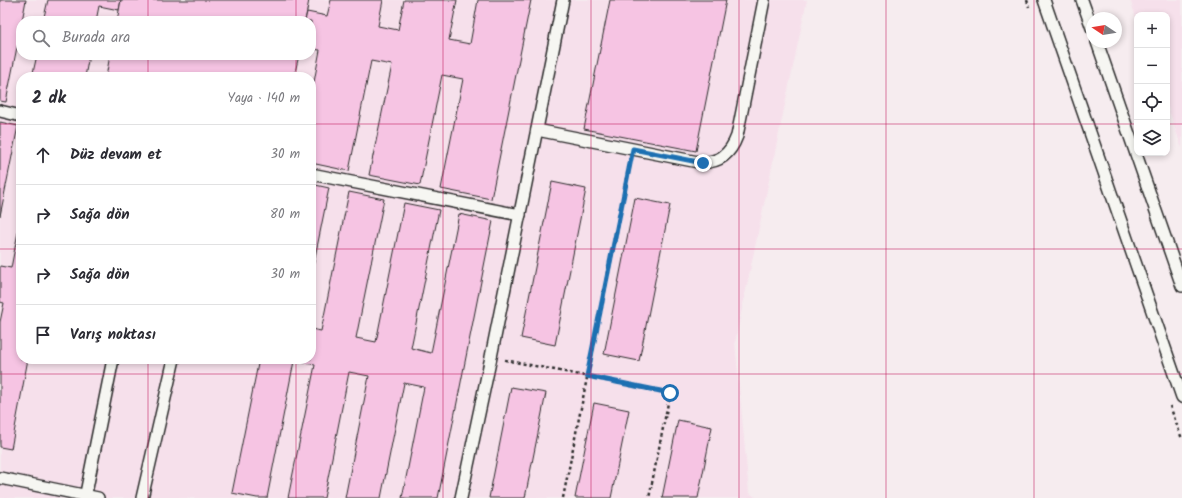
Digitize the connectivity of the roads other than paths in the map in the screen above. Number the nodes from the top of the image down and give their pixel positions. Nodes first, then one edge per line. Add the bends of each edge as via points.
1 (563, 0) edge
2 (764, 0) edge
3 (1044, 0) edge
4 (1082, 0) edge
5 (1086, 12) edge
6 (1099, 48) edge
7 (0, 112) edge
8 (16, 115) edge
9 (537, 130) junction
10 (316, 175) edge
11 (520, 215) junction
12 (1182, 286) edge
13 (112, 364) edge
14 (173, 364) edge
15 (1182, 397) edge
16 (0, 478) edge
17 (86, 497) edge
18 (98, 498) edge
19 (142, 498) edge
20 (461, 498) edge

1 - 9 lane
2 - 9 lane via 736,136 732,147 720,159 703,163
3 - 15 lane
4 - 5 lane
6 - 12 lane
7 - 8 lane
9 - 11 lane
10 - 11 lane
11 - 20 lane
13 - 17 lane
14 - 19 lane
16 - 17 lane
17 - 18 lane

